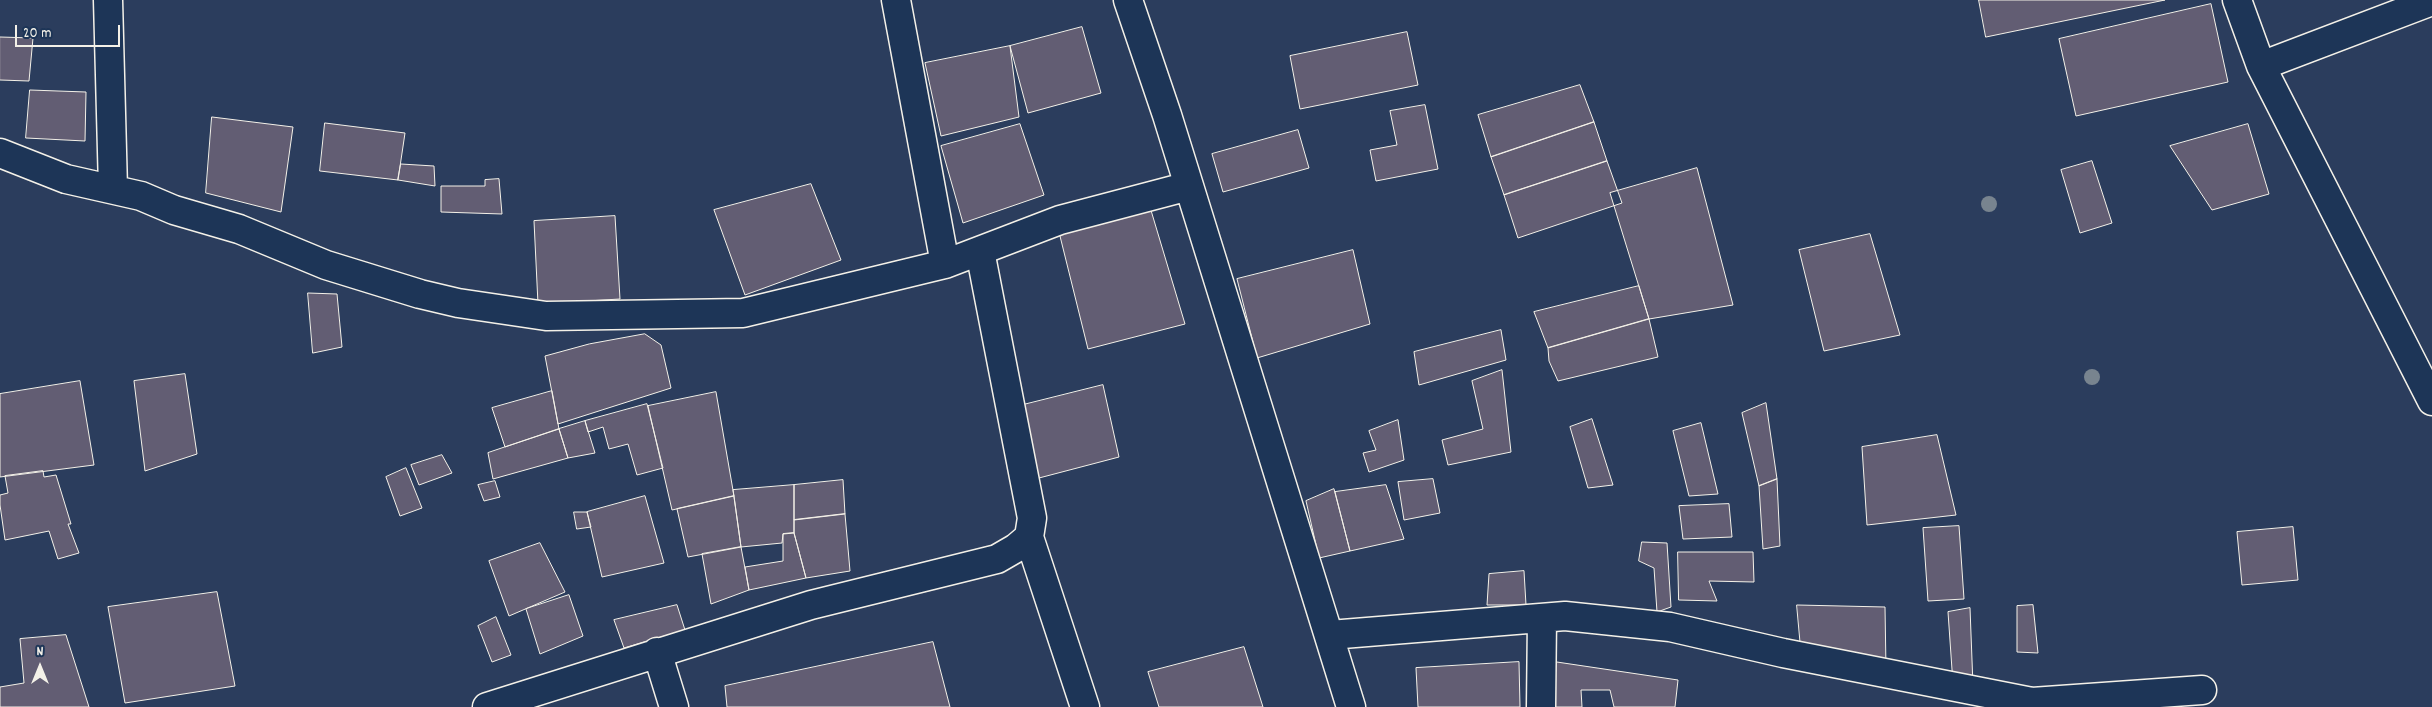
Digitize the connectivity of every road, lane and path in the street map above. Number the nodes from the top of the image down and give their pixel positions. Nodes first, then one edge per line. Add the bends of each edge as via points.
1 (108, 0) edge
2 (896, 0) edge
3 (1128, 0) edge
4 (2237, 0) edge
5 (2432, 1) edge
6 (2261, 66) junction
7 (6, 159) edge
8 (1189, 186) junction
9 (112, 189) junction
10 (980, 251) junction
11 (945, 264) junction
12 (2432, 401) edge
13 (1029, 537) junction
14 (1542, 618) junction
15 (1330, 636) junction
16 (657, 652) junction
17 (2202, 690) dead end
18 (2033, 704) edge
19 (486, 707) edge
20 (674, 707) edge
21 (1085, 707) edge
22 (1351, 707) edge
23 (1541, 707) edge

1 - 9 street
2 - 11 street
3 - 8 street
4 - 6 street
5 - 6 street
6 - 12 street
7 - 9 street via 66,179
8 - 10 street via 1060,220
8 - 15 street
9 - 11 street via 239,229 326,265 420,294 546,316 743,313
10 - 11 street
10 - 13 street via 1032,518
13 - 16 street via 997,558 811,605
13 - 21 street
14 - 15 street
14 - 18 street via 1565,616 1670,627
14 - 23 street
15 - 22 street
16 - 19 street
16 - 20 street
17 - 18 street

